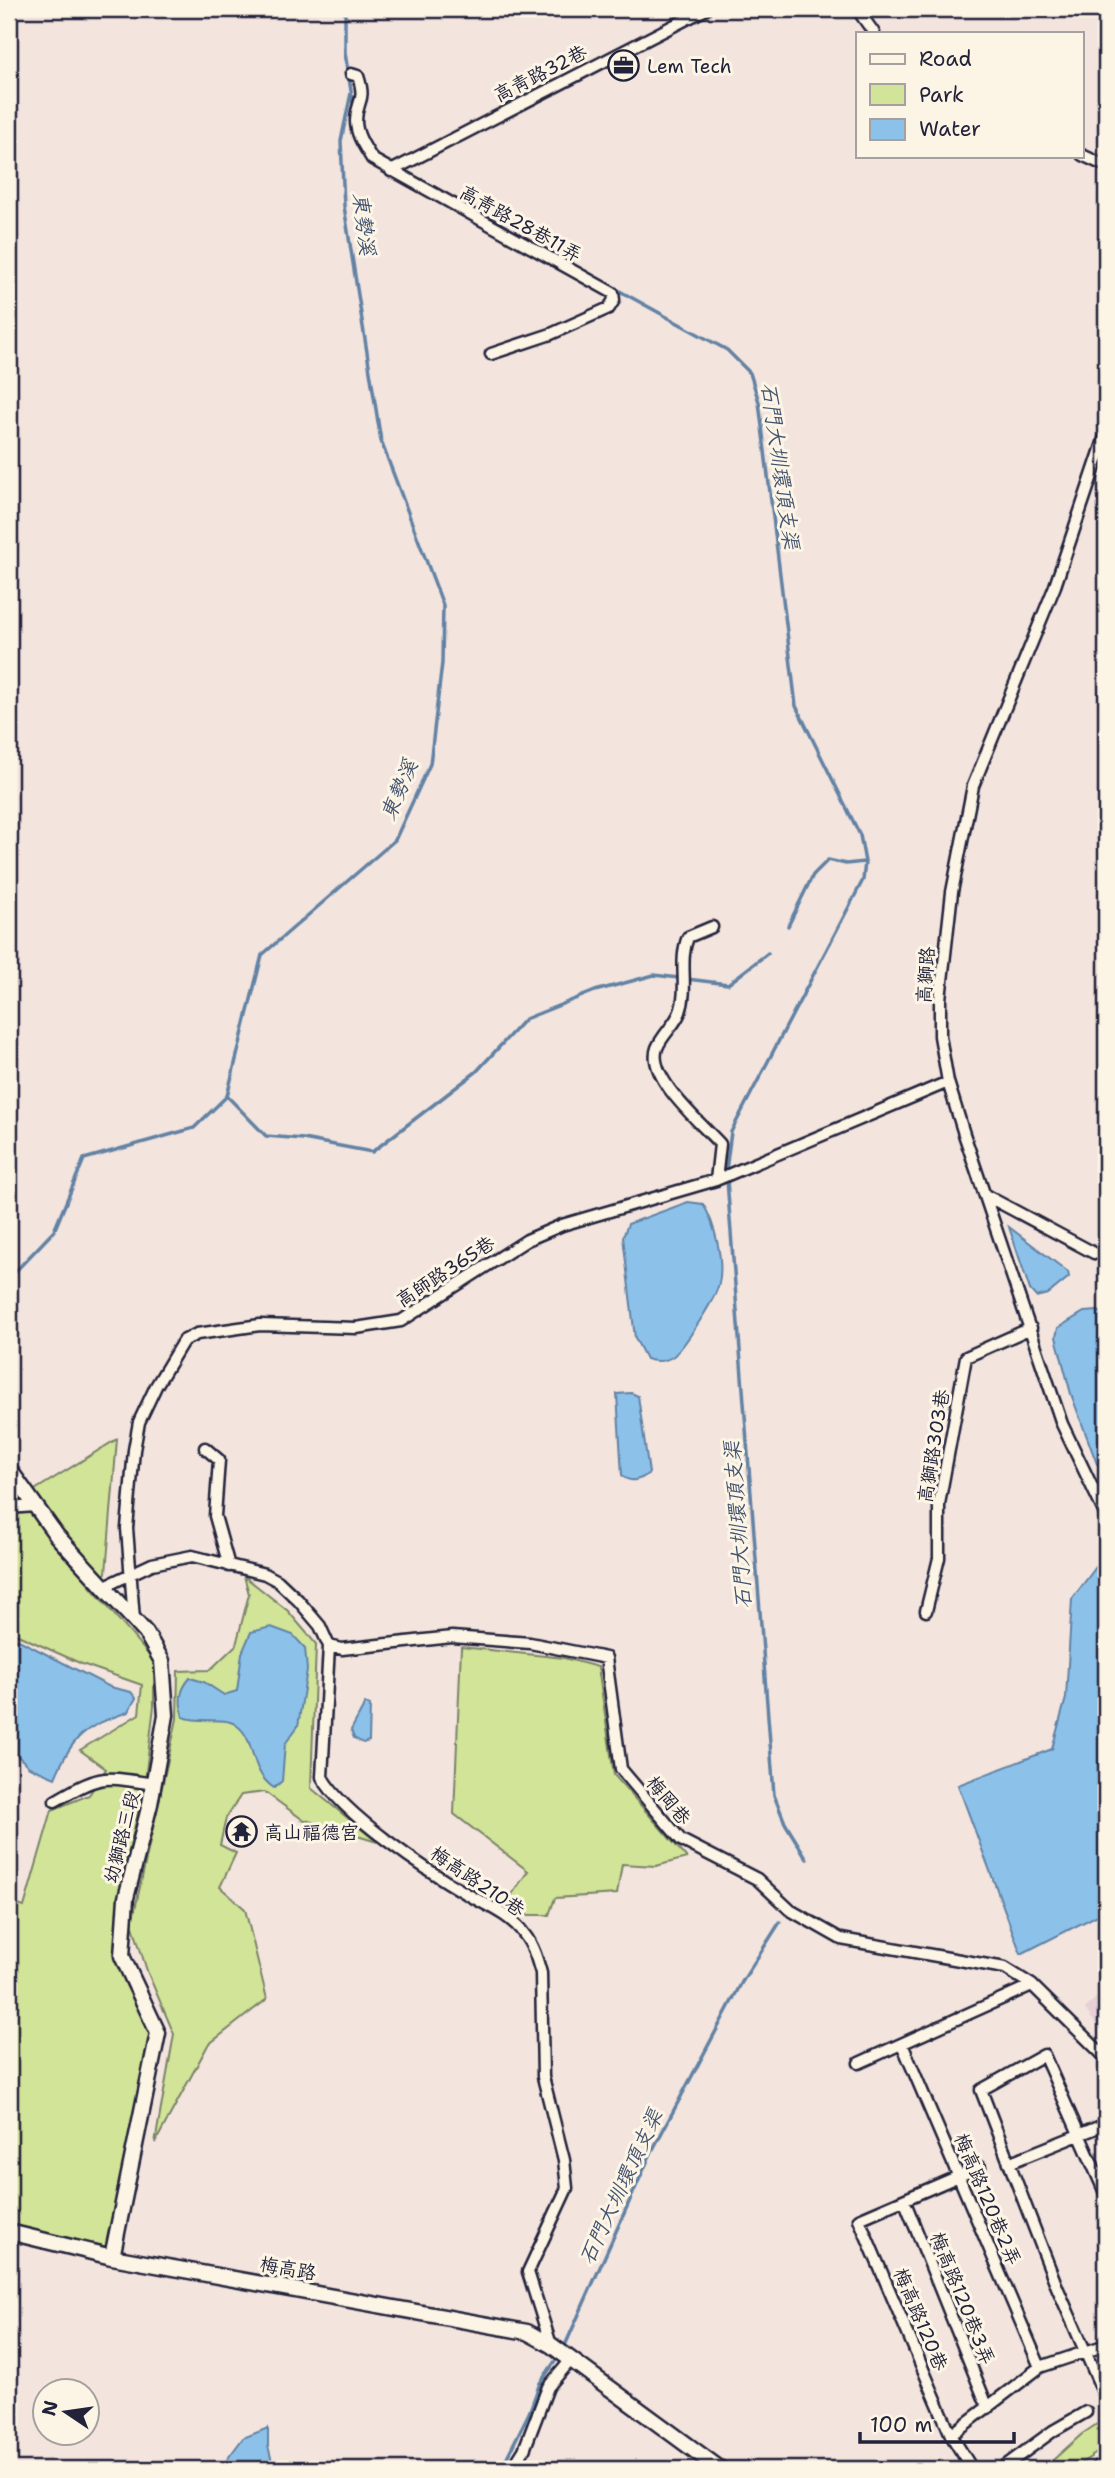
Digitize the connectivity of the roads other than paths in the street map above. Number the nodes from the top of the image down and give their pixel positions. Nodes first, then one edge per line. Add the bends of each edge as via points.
1 (706, 9) edge
2 (857, 9) edge
3 (873, 32) edge
4 (351, 74) dead end
5 (1084, 156) edge
6 (1106, 166) edge
7 (391, 171) junction
8 (491, 354) dead end
9 (1106, 434) edge
10 (712, 928) dead end
11 (948, 1082) junction
12 (716, 1180) junction
13 (987, 1196) junction
14 (1106, 1256) edge
15 (1031, 1328) junction
16 (205, 1448) dead end
17 (9, 1469) edge
18 (35, 1506) junction
19 (9, 1508) edge
20 (1106, 1516) edge
21 (229, 1566) junction
22 (131, 1576) junction
23 (103, 1587) junction
24 (926, 1611) dead end
25 (134, 1622) junction
26 (328, 1646) junction
27 (154, 1784) junction
28 (55, 1801) dead end
29 (1032, 1985) junction
30 (902, 2044) junction
31 (1106, 2058) edge
32 (859, 2063) dead end
33 (1106, 2124) edge
34 (1080, 2134) junction
35 (1011, 2162) junction
36 (980, 2167) dead end
37 (960, 2178) junction
38 (1106, 2194) edge
39 (905, 2202) junction
40 (9, 2232) edge
41 (112, 2257) junction
42 (1106, 2345) edge
43 (560, 2353) junction
44 (1084, 2354) junction
45 (1040, 2367) junction
46 (1106, 2399) edge
47 (988, 2408) junction
48 (1086, 2412) dead end
49 (951, 2435) junction
50 (1106, 2464) edge
51 (512, 2469) edge
52 (720, 2469) edge
53 (972, 2469) edge
54 (1001, 2469) edge
55 (1098, 2469) edge

1 - 7 street, 高青路32巷
2 - 3 street
4 - 7 street, 高青路28巷11弄 via 358,76 364,93 356,119 360,140 372,159
5 - 6 street
7 - 8 street, 高青路28巷11弄 via 613,293 609,308
9 - 11 street, 高獅路 via 1055,586 973,786 945,938 940,1035
10 - 12 street via 688,937 683,949 681,1011 655,1060 659,1074 720,1144
11 - 12 street, 高師路365巷
11 - 13 street, 高獅路
12 - 22 street, 高師路365巷 via 562,1225 527,1240 401,1321 356,1328 252,1326 197,1334 183,1341 139,1422 127,1528
13 - 14 street
13 - 15 street, 高獅路
15 - 20 street, 高獅路 via 1062,1424
15 - 24 street, 高獅路303巷 via 966,1357 939,1504 939,1558
16 - 21 street via 219,1460 215,1516
17 - 18 street, 幼獅路三段
18 - 19 street
18 - 23 street, 幼獅路三段
21 - 22 street via 192,1556 152,1564
21 - 26 street via 278,1581 320,1626
22 - 23 street
22 - 25 street, 高師路365巷
23 - 25 street, 幼獅路三段
25 - 27 street, 幼獅路三段 via 162,1661 166,1715
26 - 29 street, 梅岡巷 via 342,1649 452,1637 606,1658 621,1769 681,1840 757,1880 790,1910 841,1939 1005,1968
26 - 43 street, 梅高路210巷 via 322,1777 330,1792 401,1850 500,1913 523,1932 536,1956 541,1973 543,2077 567,2188 528,2272
27 - 28 street via 94,1779
27 - 41 street, 幼獅路三段 via 126,1898 122,1956 158,2034
29 - 30 street
29 - 31 street, 梅岡巷
30 - 32 street
30 - 37 street, 梅高路120巷2弄
33 - 34 street
34 - 35 street
34 - 35 street via 1044,2055 981,2090
34 - 38 street
35 - 44 street
36 - 37 street
37 - 39 street
37 - 45 street, 梅高路120巷2弄
39 - 47 street, 梅高路120巷3弄
39 - 49 street, 梅高路120巷 via 859,2219
40 - 41 street, 梅高路
41 - 43 street, 梅高路 via 506,2326 527,2332
42 - 44 street
43 - 51 street via 524,2450
43 - 52 street, 梅高路
44 - 45 street
44 - 46 street
45 - 47 street
47 - 49 street
48 - 54 street
49 - 53 street, 梅高路120巷
50 - 55 street

